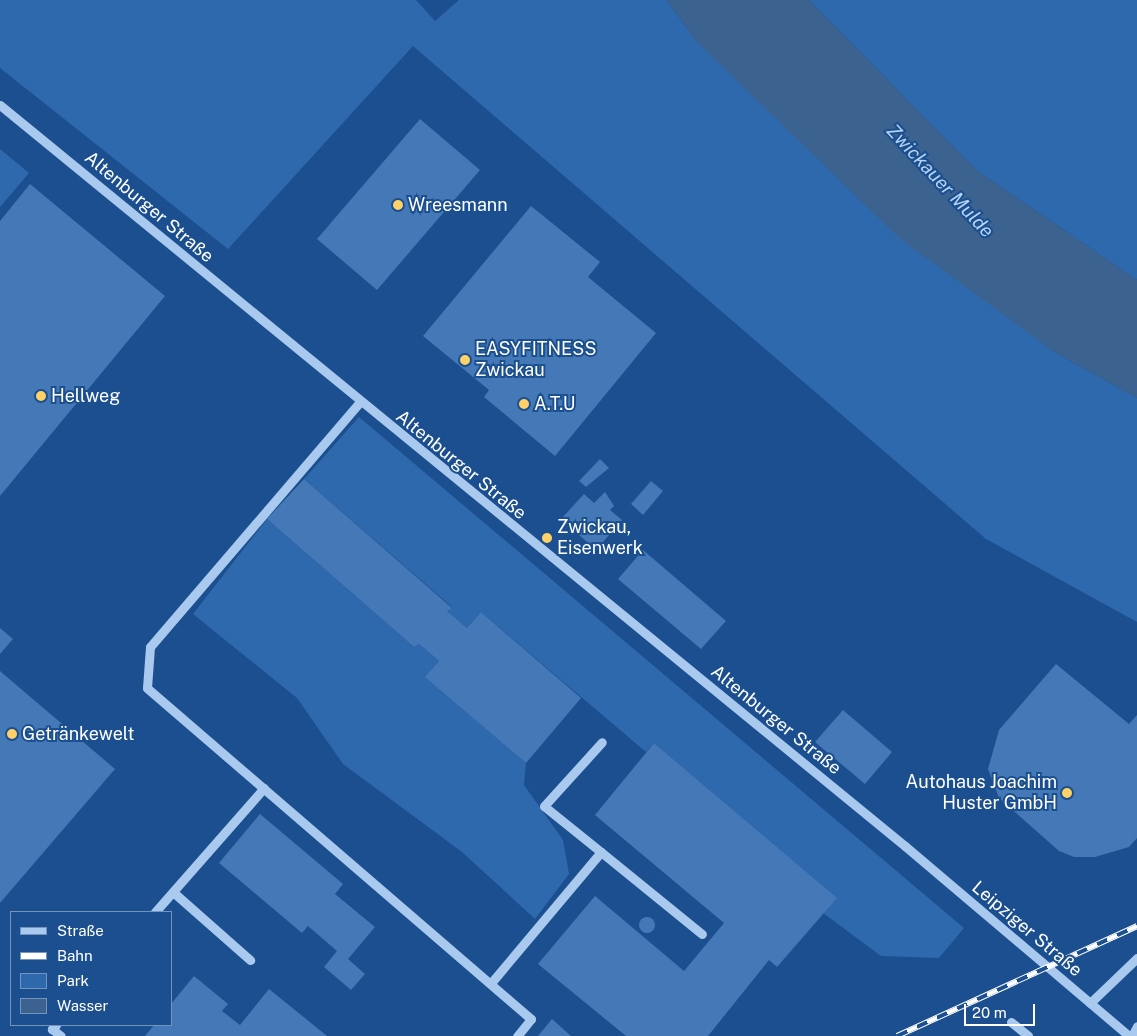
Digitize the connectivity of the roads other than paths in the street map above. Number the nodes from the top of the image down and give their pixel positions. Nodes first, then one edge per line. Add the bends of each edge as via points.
1 (0, 105) edge
2 (359, 403) junction
3 (602, 742) dead end
4 (264, 788) junction
5 (905, 846) joint
6 (601, 852) junction
7 (173, 892) junction
8 (156, 911) edge
9 (702, 934) dead end
10 (1137, 958) edge
11 (250, 960) dead end
12 (491, 983) junction
13 (1090, 1003) junction
14 (1011, 1022) dead end
15 (55, 1026) edge
16 (1137, 1026) edge
17 (61, 1036) edge
18 (517, 1036) edge
19 (1028, 1036) edge
20 (1130, 1036) edge

1 - 2 street, Altenburger Straße
2 - 4 street via 150,648 147,688
2 - 5 street, Altenburger Straße
3 - 6 street via 544,806
4 - 7 street
4 - 12 street
5 - 13 street, Leipziger Straße
6 - 9 street
6 - 12 street
7 - 8 street
7 - 11 street
10 - 13 street
12 - 18 street via 531,1019
13 - 20 street, Leipziger Straße
14 - 19 street
15 - 17 street via 52,1028
16 - 20 street

